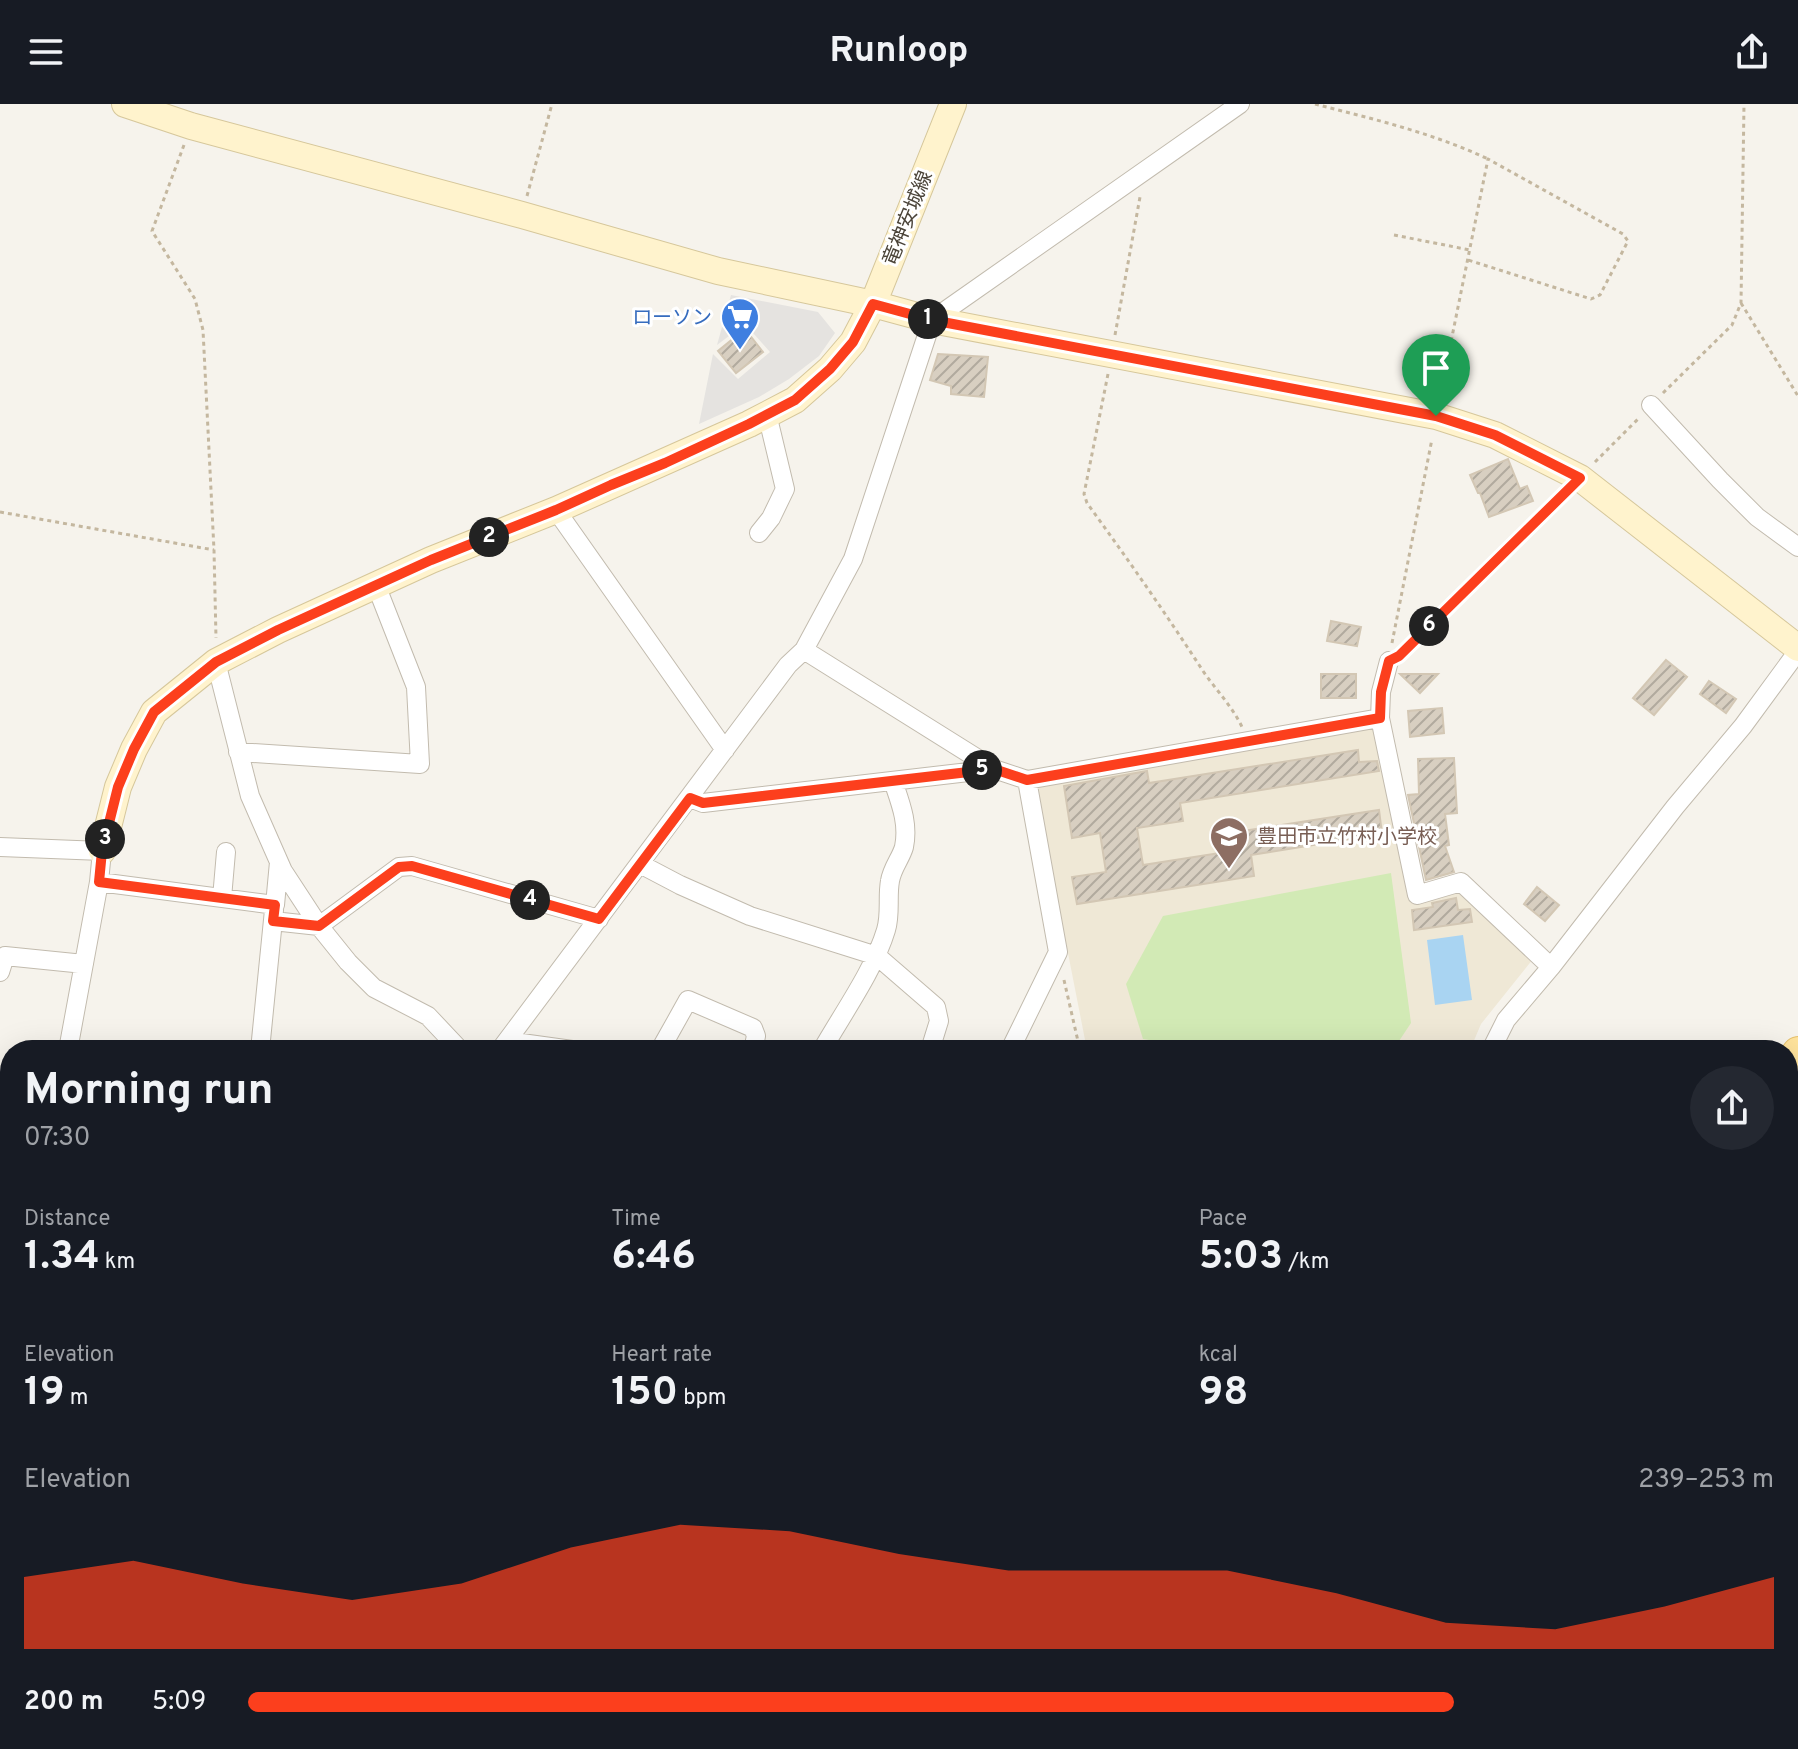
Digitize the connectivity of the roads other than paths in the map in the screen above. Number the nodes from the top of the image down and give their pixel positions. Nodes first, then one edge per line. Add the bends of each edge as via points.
1 (125, 104) edge
2 (953, 104) edge
3 (1240, 104) edge
4 (873, 304) junction
5 (932, 320) junction
6 (1651, 405) road end
7 (767, 414) junction
8 (556, 510) junction
9 (759, 533) dead end
10 (1798, 547) edge
11 (376, 585) junction
12 (804, 650) junction
13 (1798, 650) edge
14 (1389, 661) road end
15 (216, 662) junction
16 (1380, 718) junction
17 (725, 750) junction
18 (238, 752) junction
19 (994, 769) junction
20 (1027, 780) junction
21 (893, 781) junction
22 (690, 798) junction
23 (0, 847) edge
24 (102, 851) junction
25 (226, 852) dead end
26 (279, 862) junction
27 (640, 864) junction
28 (99, 882) junction
29 (222, 898) junction
30 (274, 913) junction
31 (599, 919) junction
32 (319, 926) junction
33 (877, 956) junction
34 (84, 964) junction
35 (1551, 967) junction
36 (0, 972) edge
37 (70, 1040) edge
38 (261, 1040) edge
39 (451, 1040) edge
40 (508, 1040) edge
41 (666, 1040) edge
42 (755, 1040) edge
43 (828, 1040) edge
44 (933, 1040) edge
45 (1015, 1040) edge
46 (1496, 1040) edge

1 - 4 street via 718,271
2 - 4 street, 竜神安城線
3 - 5 street
4 - 5 street
4 - 7 street, 竜神安城線 via 853,342 830,369 795,400
5 - 12 street via 853,559
5 - 13 street via 1436,416 1495,435 1580,478
6 - 10 street via 1757,517
7 - 8 street, 竜神安城線
7 - 9 street via 785,489
8 - 11 street, 竜神安城線
8 - 17 street
11 - 15 street, 竜神安城線
11 - 18 street via 416,687 420,764
12 - 17 street
12 - 19 street
13 - 35 street via 1743,726 1701,762 1675,807
14 - 16 street
15 - 18 street
15 - 24 street, 竜神安城線 via 154,712 118,787
16 - 20 street
16 - 35 street via 1417,895 1461,882
17 - 22 street
18 - 26 street via 250,796
19 - 20 street
19 - 21 street
20 - 45 street via 1058,952
21 - 22 street via 703,803
21 - 33 street via 905,817 904,849 890,883 887,928
22 - 27 street
23 - 24 street
24 - 28 street
25 - 29 street
26 - 30 street
26 - 32 street
27 - 31 street
27 - 33 street via 750,916
28 - 29 street
28 - 34 street
29 - 30 street
30 - 32 street
30 - 38 street
31 - 32 street via 412,866 399,867
31 - 40 street
32 - 39 street via 374,988 428,1016
33 - 43 street
33 - 44 street via 936,1007 939,1021
34 - 36 street via 5,956
34 - 37 street
35 - 46 street via 1506,1020
41 - 42 street via 688,1000 753,1028

